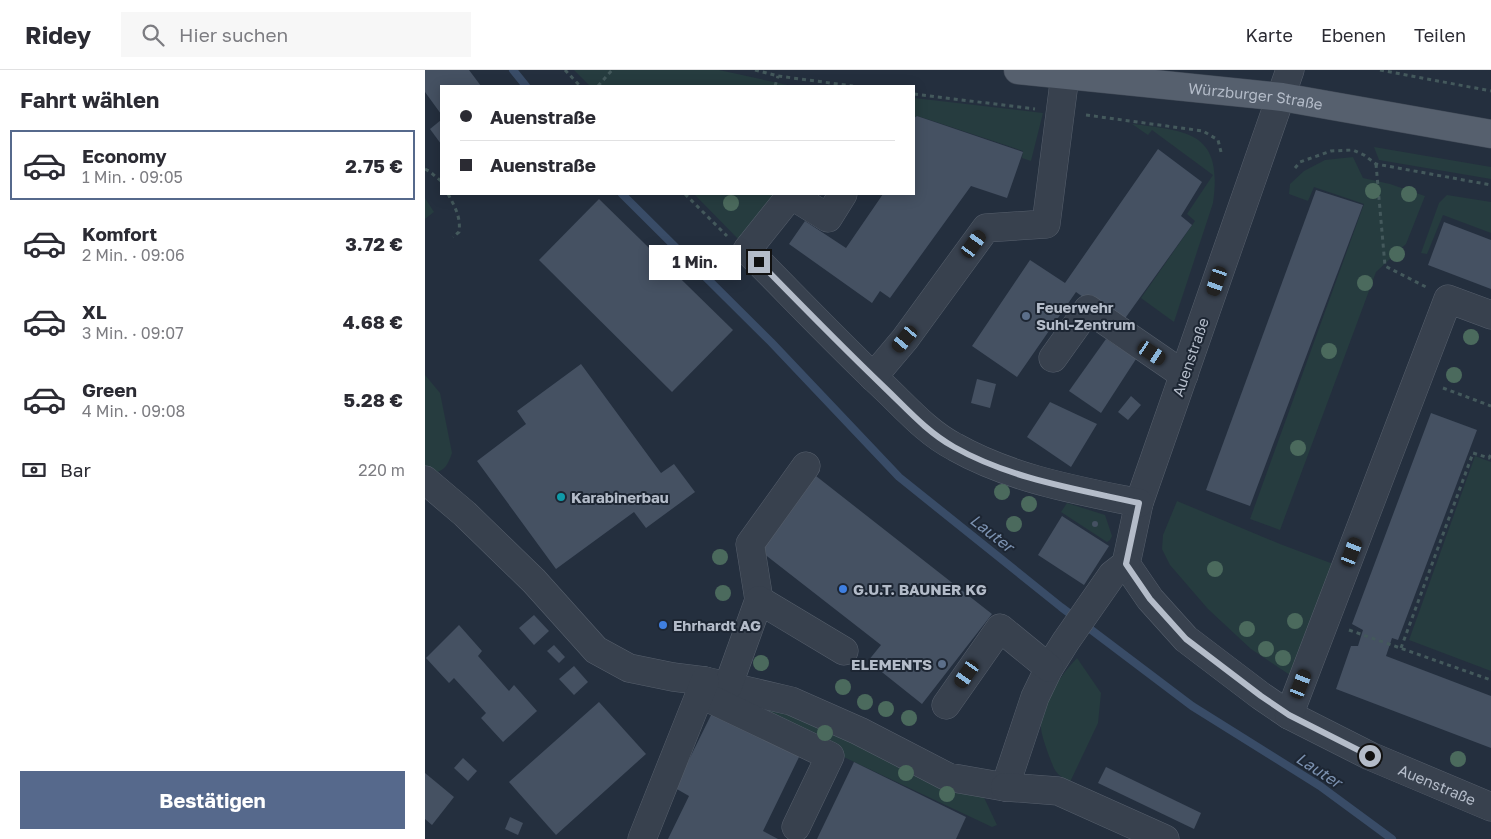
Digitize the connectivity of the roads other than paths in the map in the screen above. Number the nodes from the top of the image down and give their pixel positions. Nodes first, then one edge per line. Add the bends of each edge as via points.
1 (1290, 70) edge
2 (1043, 72) edge
3 (1112, 75) edge
4 (1282, 97) junction
5 (1491, 134) edge
6 (790, 195) edge
7 (793, 195) edge
8 (842, 195) edge
9 (1491, 315) edge
10 (1053, 358) dead end
11 (1184, 375) junction
12 (873, 377) junction
13 (806, 466) dead end
14 (425, 480) edge
15 (1139, 503) junction
16 (1126, 564) junction
17 (759, 600) junction
18 (845, 651) dead end
19 (1049, 668) junction
20 (711, 687) junction
21 (945, 705) dead end
22 (1289, 715) junction
23 (1005, 787) junction
24 (1491, 807) edge
25 (796, 827) dead end
26 (642, 839) edge
27 (1165, 839) edge

1 - 4 street, Auenstraße
2 - 3 main road, Würzburger Straße
2 - 12 street via 1046,224 985,228 905,339
3 - 4 main road, Würzburger Straße
4 - 5 main road, Würzburger Straße
4 - 11 street, Auenstraße
6 - 12 street via 747,250
7 - 8 street via 828,218
9 - 22 street via 1448,299
10 - 11 street via 1088,309
11 - 15 street, Auenstraße
12 - 15 street via 930,431 979,460 1025,477
13 - 17 street via 750,544
14 - 20 street via 534,581 596,650 629,668
15 - 16 street, Auenstraße
16 - 19 street via 1112,575
16 - 22 street, Auenstraße via 1150,599 1186,639
17 - 18 street
17 - 20 street
19 - 21 street via 1000,628
19 - 23 street via 1035,698
20 - 23 street via 791,701 948,778
20 - 25 street via 830,756
20 - 26 street
22 - 24 street, Auenstraße via 1370,756
23 - 27 street via 1058,791

